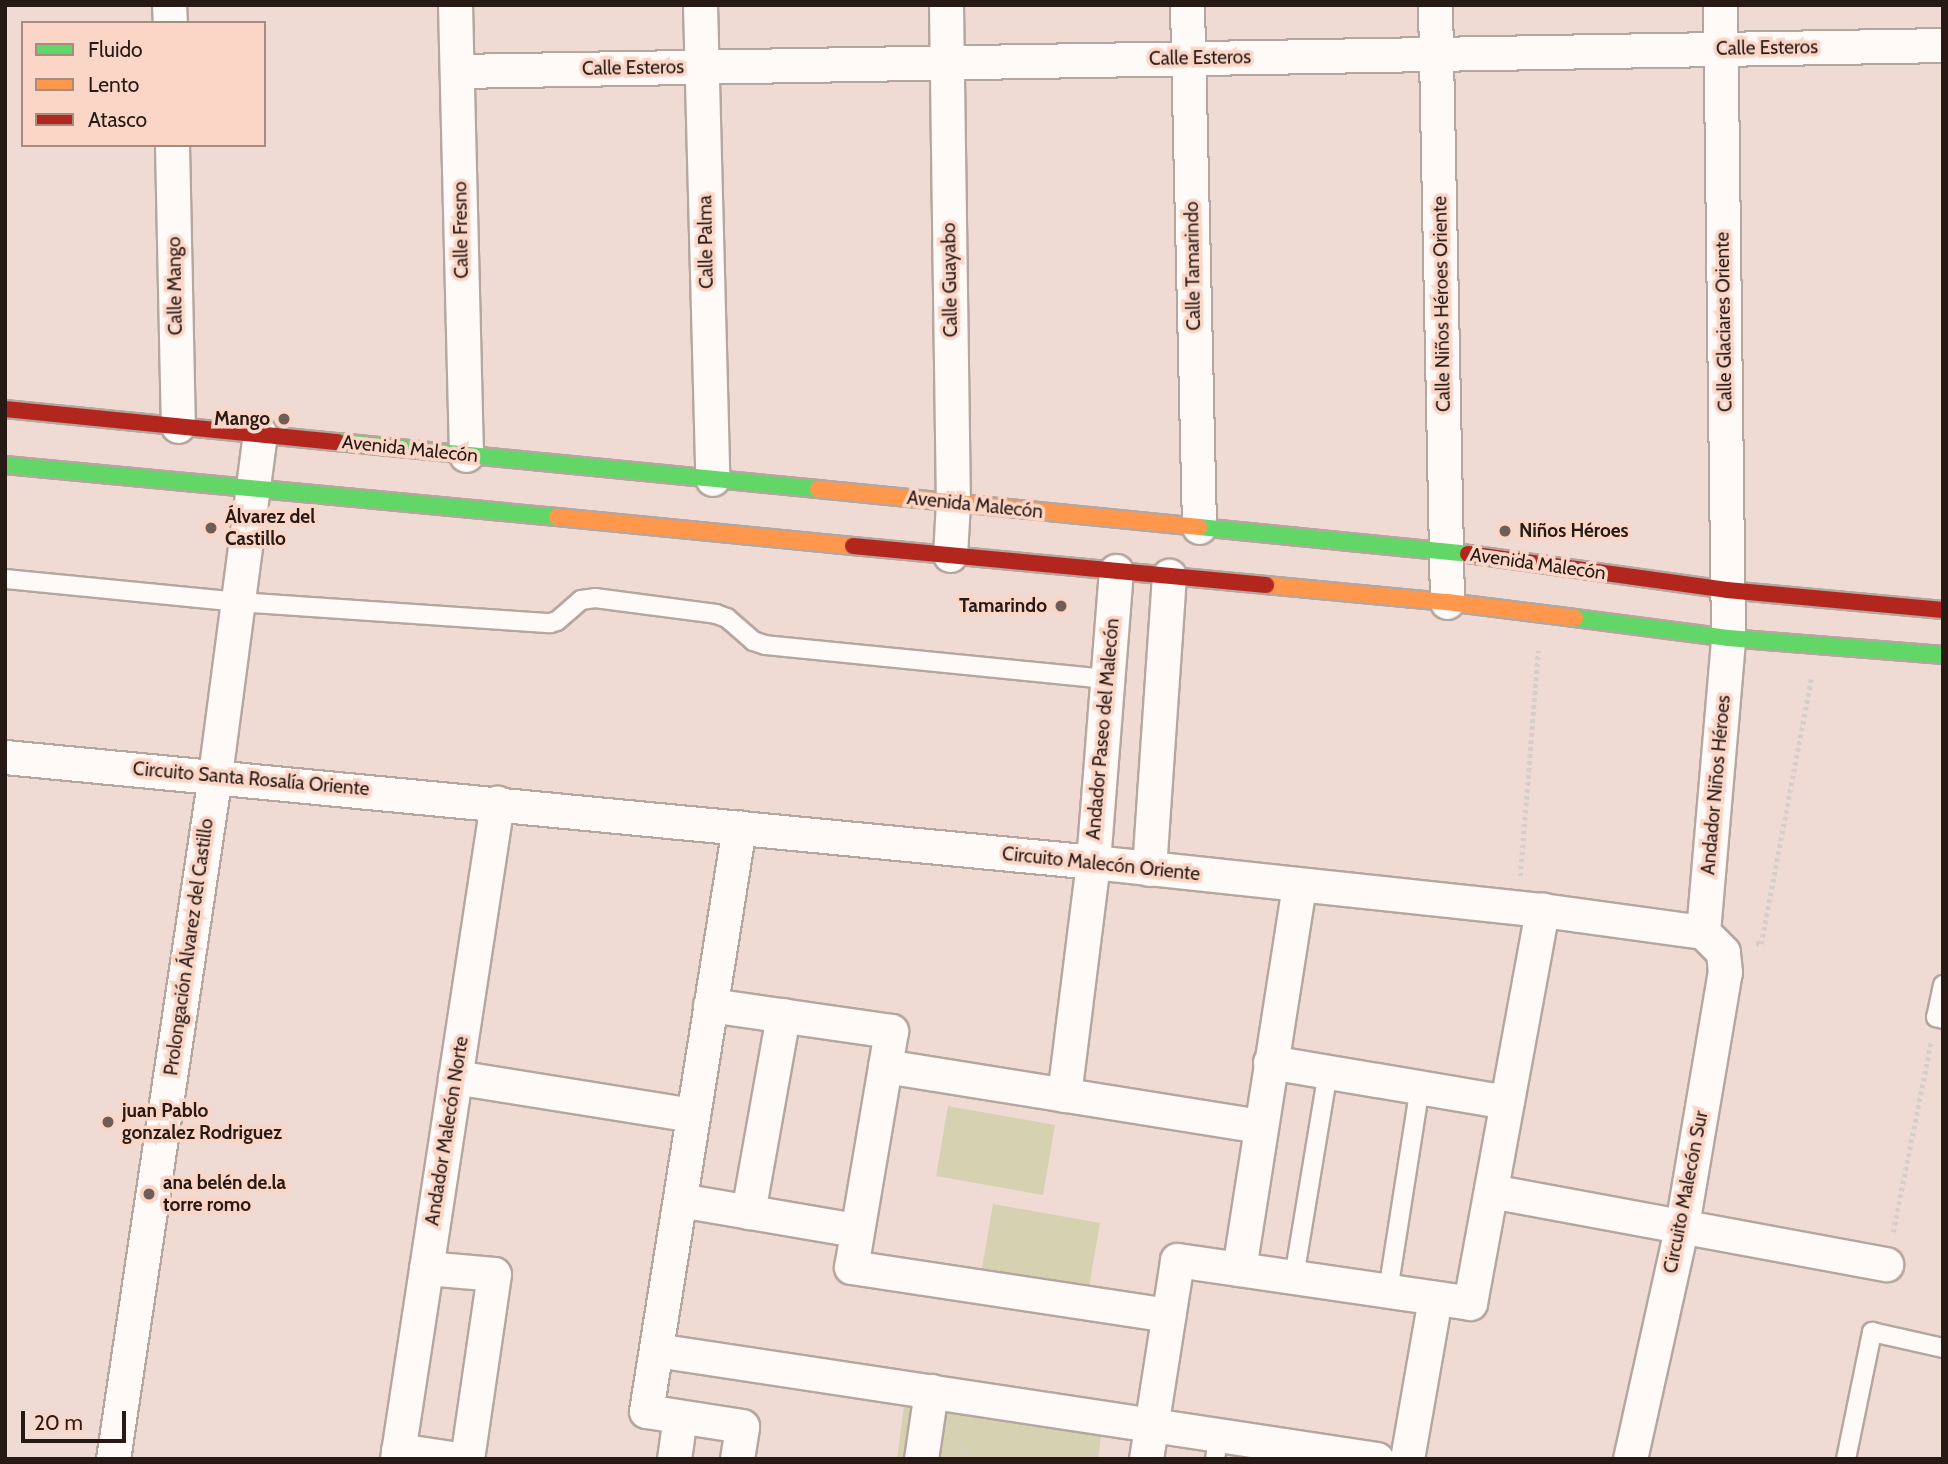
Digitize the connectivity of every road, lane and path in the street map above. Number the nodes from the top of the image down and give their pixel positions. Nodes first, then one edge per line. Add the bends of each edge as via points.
1 (456, 5) edge
2 (700, 5) edge
3 (946, 5) edge
4 (1187, 5) edge
5 (1435, 5) edge
6 (1720, 5) edge
7 (1943, 45) edge
8 (1721, 49) junction
9 (1436, 54) junction
10 (1187, 58) junction
11 (947, 62) junction
12 (702, 67) junction
13 (457, 71) junction
14 (172, 147) edge
15 (5, 410) edge
16 (178, 426) junction
17 (260, 434) junction
18 (466, 454) junction
19 (5, 465) edge
20 (712, 479) junction
21 (253, 489) junction
22 (953, 502) junction
23 (1199, 527) junction
24 (1447, 551) junction
25 (950, 555) junction
26 (1116, 571) junction
27 (1169, 576) junction
28 (5, 579) edge
29 (1727, 590) junction
30 (238, 602) junction
31 (1447, 602) junction
32 (1943, 610) edge
33 (1541, 614) junction
34 (1728, 638) junction
35 (1818, 645) junction
36 (1943, 655) edge
37 (1107, 679) junction
38 (5, 757) edge
39 (215, 775) junction
40 (497, 803) junction
41 (739, 827) junction
42 (1093, 862) junction
43 (1149, 869) junction
44 (1299, 885) junction
45 (1530, 909) junction
46 (1703, 932) junction
47 (1943, 985) edge
48 (710, 1004) junction
49 (783, 1015) junction
50 (1939, 1018) edge
51 (1270, 1062) junction
52 (885, 1066) junction
53 (1328, 1072) junction
54 (455, 1077) junction
55 (1420, 1087) junction
56 (1064, 1095) junction
57 (1507, 1101) junction
58 (693, 1115) junction
59 (1261, 1126) junction
60 (1490, 1191) junction
61 (680, 1200) junction
62 (748, 1212) junction
63 (1682, 1225) junction
64 (856, 1230) junction
65 (1886, 1264) joint
66 (426, 1268) junction
67 (1239, 1269) junction
68 (1294, 1278) junction
69 (1388, 1291) junction
70 (1435, 1298) junction
71 (1168, 1315) junction
72 (1943, 1348) edge
73 (656, 1350) junction
74 (931, 1391) junction
75 (680, 1417) junction
76 (1151, 1423) junction
77 (1217, 1446) edge
78 (1306, 1453) edge
79 (398, 1454) edge
80 (113, 1459) edge
81 (458, 1459) edge
82 (467, 1459) edge
83 (674, 1459) edge
84 (737, 1459) edge
85 (921, 1459) edge
86 (1146, 1459) edge
87 (1377, 1459) edge
88 (1407, 1459) edge
89 (1630, 1459) edge
90 (1846, 1459) edge

1 - 13 street, Calle Fresno
2 - 12 street, Calle Palma
3 - 11 street, Calle Guayabo
4 - 10 street, Calle Tamarindo
5 - 9 street, Calle Niños Héroes Oriente
6 - 8 street, Calle Glaciares Oriente
7 - 8 street, Calle Esteros
8 - 9 street, Calle Esteros
8 - 29 street, Calle Glaciares Oriente
9 - 10 street, Calle Esteros
9 - 24 street, Calle Niños Héroes Oriente
10 - 11 street, Calle Esteros
10 - 23 street, Calle Tamarindo
11 - 12 street, Calle Esteros
11 - 22 street, Calle Guayabo
12 - 13 street, Calle Esteros
12 - 20 street, Calle Palma
13 - 18 street, Calle Fresno
14 - 16 street, Calle Mango
15 - 16 street, Avenida Malecón
16 - 17 street, Avenida Malecón
17 - 18 street, Avenida Malecón
17 - 21 street, Prolongación Álvarez del Castillo
18 - 20 street, Avenida Malecón
19 - 21 street
20 - 22 street, Avenida Malecón
21 - 25 street
21 - 30 street, Prolongación Álvarez del Castillo
22 - 23 street, Avenida Malecón
22 - 25 street, Calle Guayabo
23 - 24 street, Avenida Malecón
24 - 29 street, Avenida Malecón
24 - 31 street, Calle Niños Héroes Oriente
25 - 26 street
26 - 27 street
26 - 37 street, Andador Paseo del Malecón
27 - 31 street
27 - 43 street
28 - 30 lane
29 - 32 street, Avenida Malecón
29 - 34 street, Calle Glaciares Oriente
30 - 37 lane via 550,623 581,600 595,598 716,614 765,645
30 - 39 street, Prolongación Álvarez del Castillo
31 - 33 street
33 - 34 street
33 - 45 path
34 - 35 street
34 - 46 street, Andador Niños Héroes
35 - 36 street
35 - 46 path via 1761,944
37 - 42 street, Andador Paseo del Malecón
38 - 39 street, Circuito Santa Rosalía Oriente
39 - 40 street, Circuito Santa Rosalía Oriente
39 - 80 street, Prolongación Álvarez del Castillo
40 - 41 street, Circuito Malecón Oriente
40 - 54 street, Andador Malecón Norte
41 - 42 street, Circuito Malecón Oriente
41 - 48 street
42 - 43 street, Circuito Malecón Oriente
42 - 56 street, Andador Paseo del Malecón
43 - 44 street, Circuito Malecón Oriente
44 - 45 street, Circuito Malecón Oriente
44 - 51 street
45 - 46 street, Circuito Malecón Oriente
45 - 57 street
46 - 63 street, Circuito Malecón Sur via 1723,952 1725,972
47 - 50 lane
48 - 49 street
48 - 58 street
49 - 52 street via 891,1031
49 - 62 street
50 - 65 path
51 - 53 street
51 - 59 street
52 - 56 street
52 - 64 street
53 - 55 street
53 - 68 lane
54 - 58 street
54 - 66 street, Andador Malecón Norte
55 - 57 street
55 - 69 lane
56 - 59 street
57 - 60 street
58 - 61 street
59 - 67 street
60 - 63 street
60 - 70 street via 1470,1303
61 - 62 street
61 - 73 street
62 - 64 street
63 - 65 street
63 - 89 street, Circuito Malecón Sur
64 - 71 street via 851,1267
66 - 79 street, Andador Malecón Norte
66 - 82 street via 494,1274
67 - 68 street
67 - 71 street via 1177,1261
68 - 69 street
69 - 70 street
70 - 88 street
71 - 76 street
72 - 90 lane via 1872,1332
73 - 74 street
73 - 75 street via 646,1411
74 - 76 street
74 - 85 street
75 - 83 street
75 - 84 street via 742,1426
76 - 77 street
76 - 86 street
77 - 78 street
78 - 87 street
79 - 81 street

